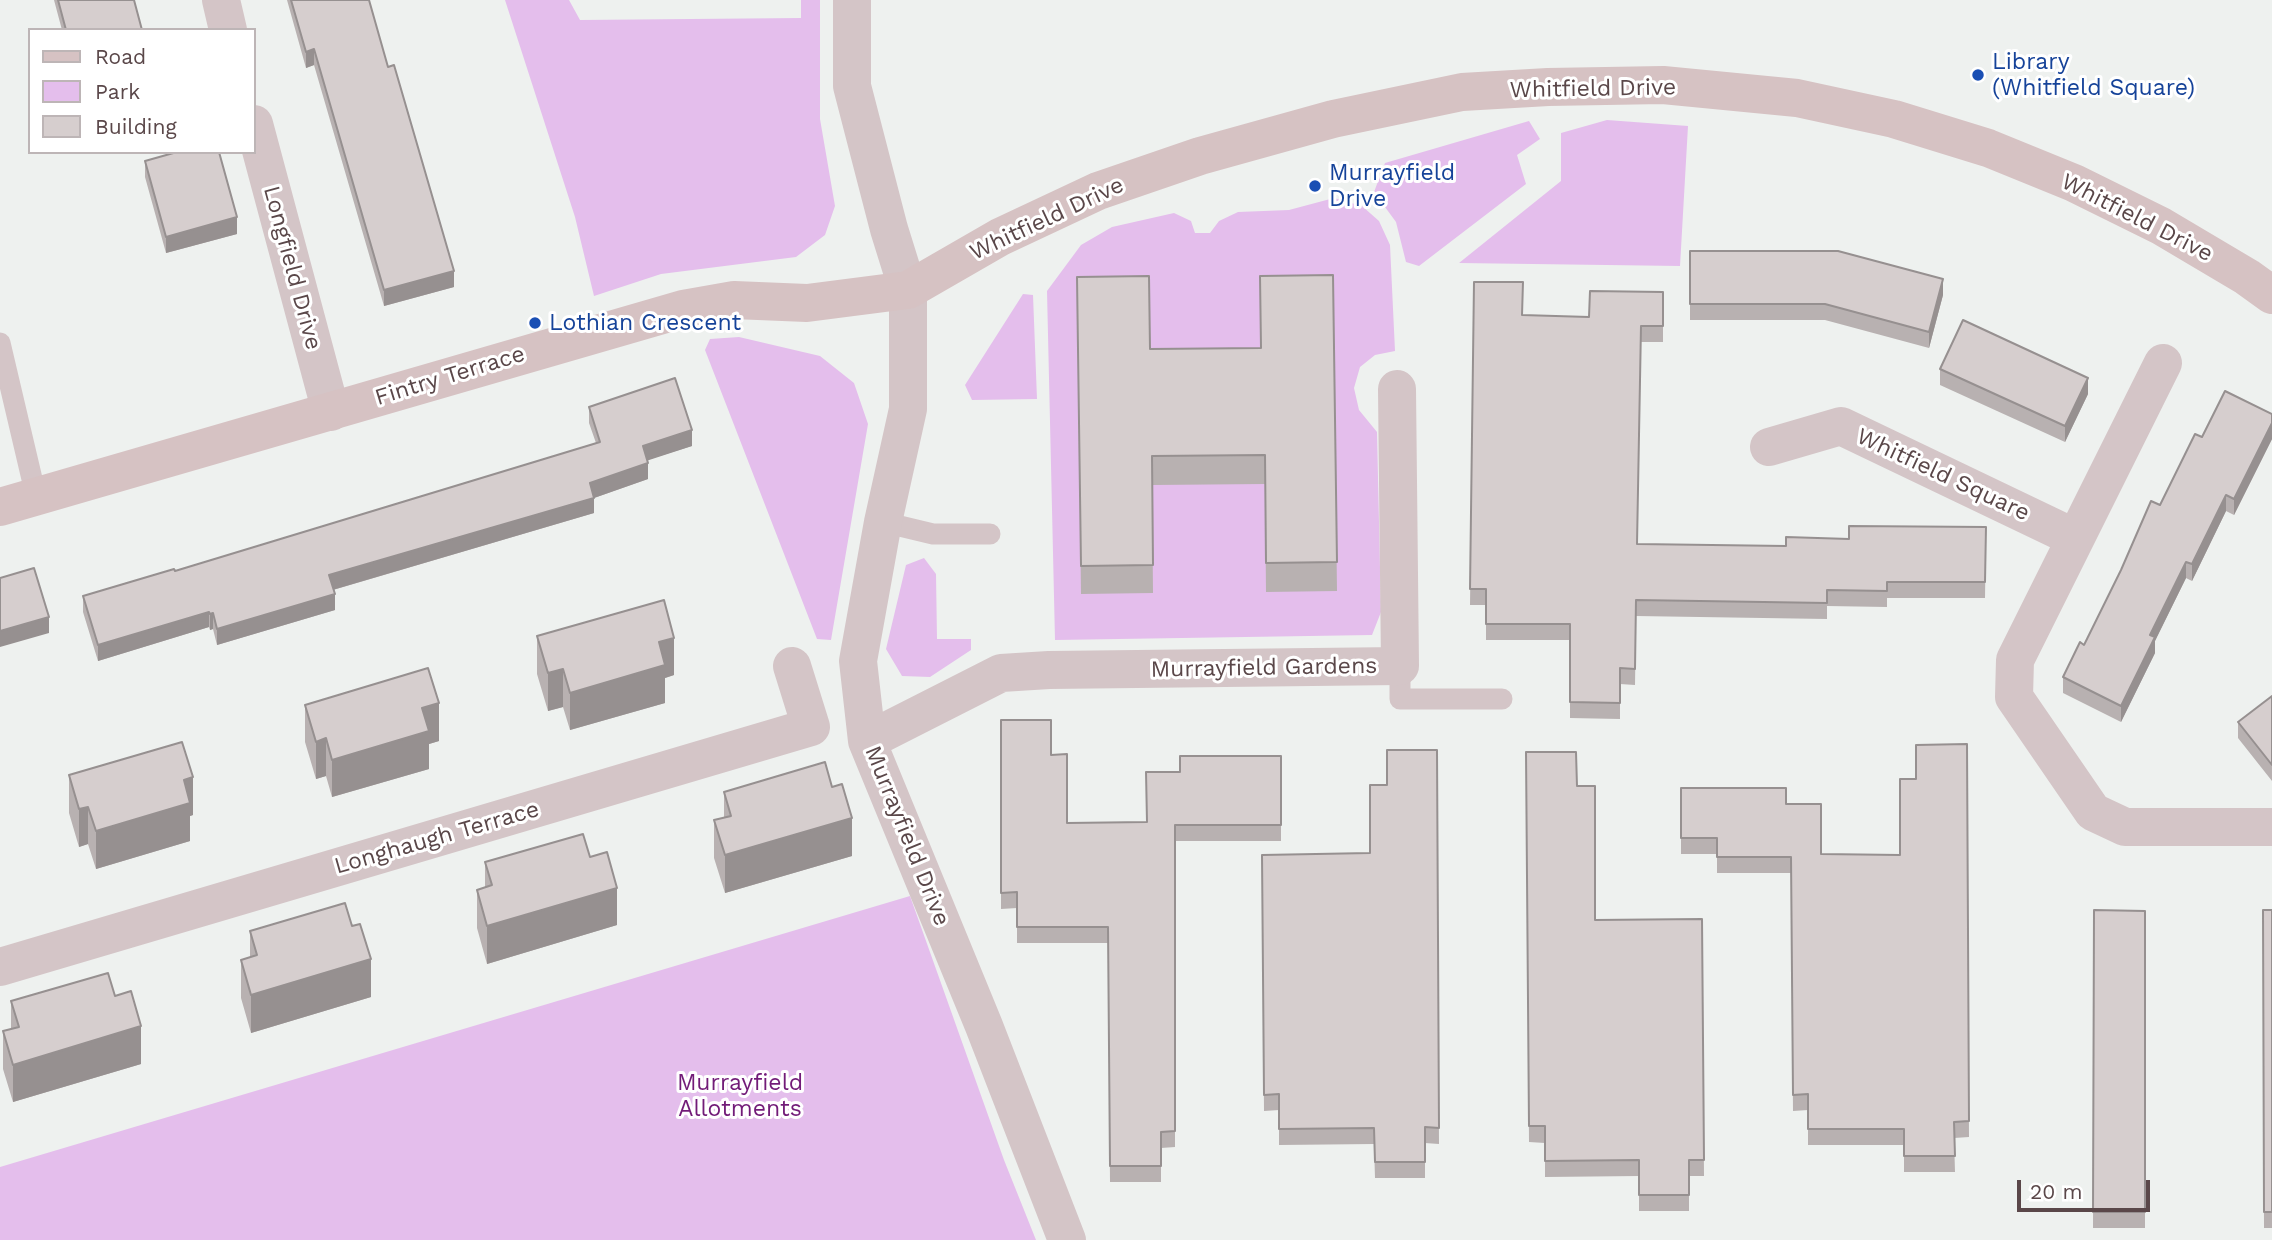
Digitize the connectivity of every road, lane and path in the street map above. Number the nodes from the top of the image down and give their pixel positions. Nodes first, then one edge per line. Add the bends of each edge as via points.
1 (220, 0) edge
2 (852, 0) edge
3 (228, 28) edge
4 (256, 131) edge
5 (908, 290) junction
6 (2272, 296) edge
7 (0, 343) edge
8 (2163, 363) dead end
9 (1397, 389) dead end
10 (331, 412) junction
11 (1769, 447) dead end
12 (18, 502) edge
13 (883, 522) junction
14 (990, 534) dead end
15 (2075, 538) junction
16 (792, 666) dead end
17 (1400, 666) junction
18 (1502, 699) dead end
19 (867, 741) junction
20 (2272, 827) edge
21 (0, 967) edge
22 (1067, 1240) edge

1 - 3 street
2 - 5 street via 852,86
4 - 10 street, Longfield Drive
5 - 6 street, Whitfield Drive via 1000,237 1098,191 1200,156 1462,92 1663,85 1797,98 1894,119 1987,148 2074,183 2161,226
5 - 10 street, Fintry Terrace via 807,303 734,300 682,309
5 - 13 street, Murrayfield Drive via 908,410
7 - 12 lane
8 - 15 street
9 - 17 street, Murrayfield Gardens
10 - 12 street, Fintry Terrace
11 - 15 street, Whitfield Square via 1841,426
13 - 14 lane via 933,534
13 - 19 street, Murrayfield Drive via 858,661
15 - 20 street via 2015,660 2014,697 2093,812 2125,827
16 - 21 street, Longhaugh Terrace via 811,727
17 - 18 lane via 1401,699
17 - 19 street, Murrayfield Gardens via 1001,673
19 - 22 street, Murrayfield Drive

